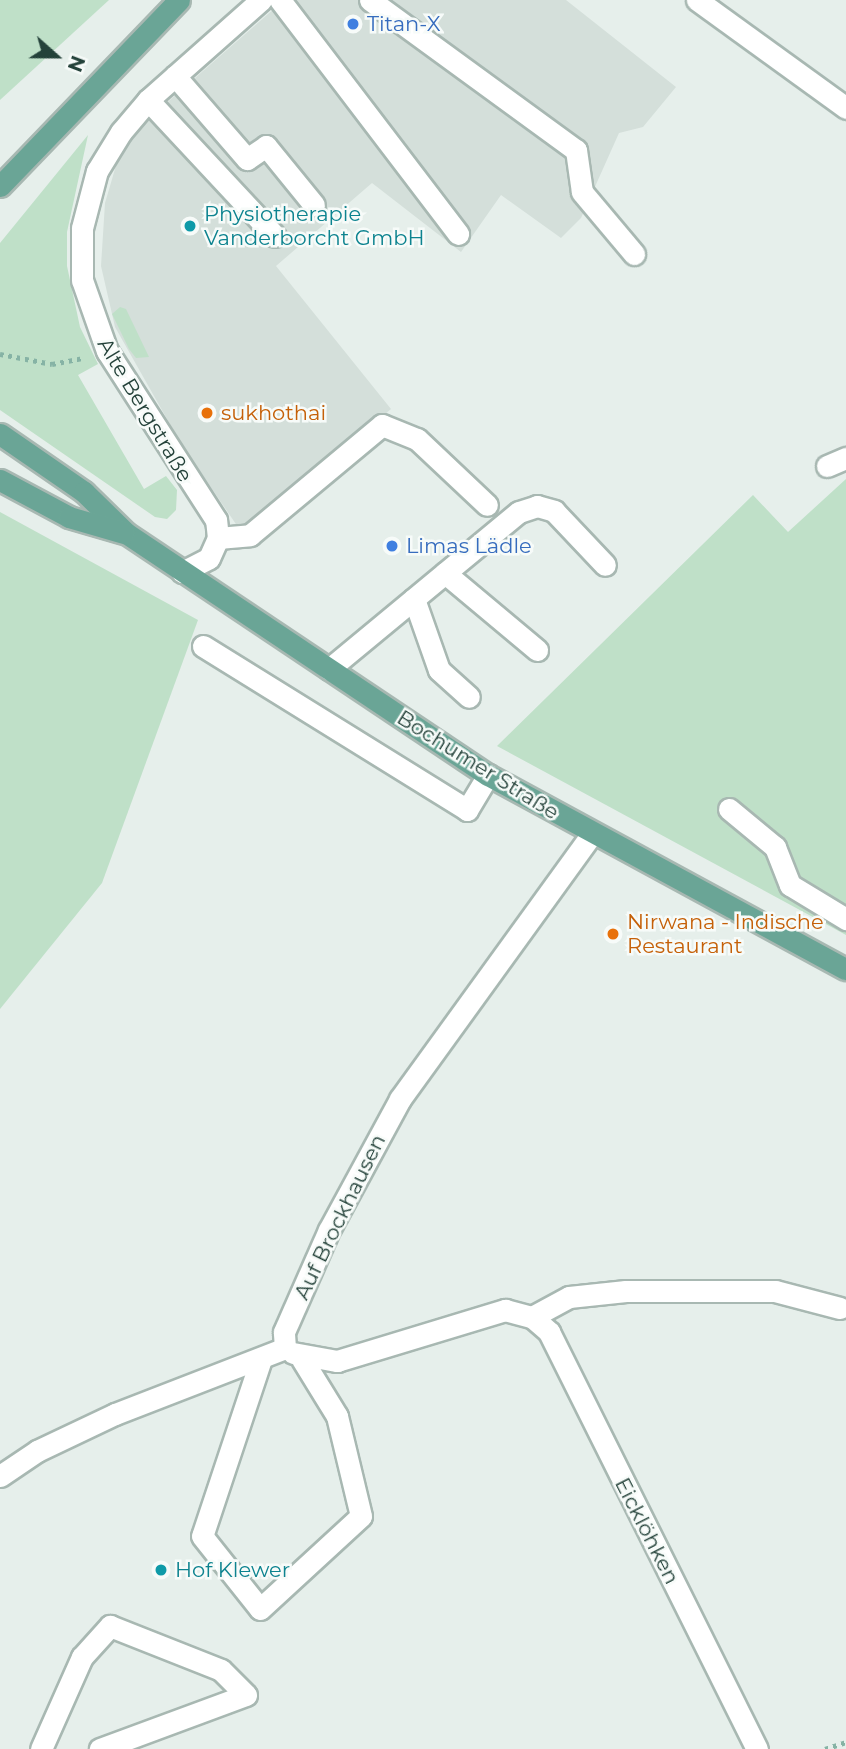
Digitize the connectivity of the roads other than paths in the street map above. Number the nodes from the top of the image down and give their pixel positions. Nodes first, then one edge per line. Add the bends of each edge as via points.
1 (179, 0) edge
2 (261, 0) edge
3 (280, 0) edge
4 (370, 0) edge
5 (697, 0) edge
6 (175, 76) junction
7 (148, 100) junction
8 (846, 108) edge
9 (35, 146) junction
10 (0, 172) edge
11 (0, 186) edge
12 (314, 205) dead end
13 (458, 234) dead end
14 (275, 236) dead end
15 (634, 254) dead end
16 (0, 434) edge
17 (0, 480) edge
18 (487, 505) dead end
19 (126, 533) junction
20 (218, 538) junction
21 (605, 565) dead end
22 (182, 572) junction
23 (445, 573) junction
24 (414, 599) junction
25 (203, 646) dead end
26 (537, 650) dead end
27 (329, 669) junction
28 (469, 697) dead end
29 (488, 775) junction
30 (729, 809) dead end
31 (591, 835) junction
32 (846, 919) edge
33 (846, 969) edge
34 (840, 1308) dead end
35 (533, 1317) junction
36 (294, 1354) junction
37 (260, 1362) junction
38 (0, 1476) edge
39 (41, 1749) edge
40 (100, 1749) edge
41 (757, 1749) edge

1 - 9 main road
2 - 6 street, Alte Bergstraße
3 - 13 street
4 - 15 street via 576,150 582,192
5 - 8 street
6 - 7 street, Alte Bergstraße
6 - 12 street via 247,159 266,146
7 - 14 street
7 - 20 street, Alte Bergstraße via 97,171 82,229 82,280 107,351 148,423 216,520
9 - 10 main road
9 - 11 main road
16 - 19 main road, Bochumer Straße via 84,492
17 - 19 main road, Bochumer Straße via 69,517
18 - 20 street via 416,439 382,425 250,535
19 - 22 main road, Bochumer Straße
20 - 22 street via 209,558
21 - 23 street via 554,511 537,506 519,512
22 - 27 main road, Bochumer Straße
23 - 24 street
23 - 26 street
24 - 27 street
24 - 28 street via 439,670
25 - 29 street via 467,810
27 - 29 main road, Bochumer Straße
29 - 31 main road, Bochumer Straße
30 - 32 street via 775,847 790,885
31 - 33 main road, Bochumer Straße
31 - 36 street, Auf Brockhausen via 387,1121 284,1332
34 - 35 street via 775,1291 706,1288 569,1297
35 - 36 street via 505,1310 337,1361
35 - 41 street, Eicklöhken via 549,1332
36 - 37 street
36 - 37 street via 337,1416 361,1516 260,1609 202,1536
37 - 38 street via 115,1414 37,1451
39 - 40 street via 82,1657 110,1626 221,1670 246,1695

